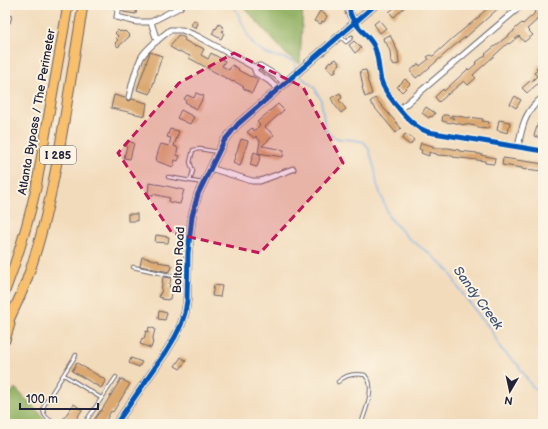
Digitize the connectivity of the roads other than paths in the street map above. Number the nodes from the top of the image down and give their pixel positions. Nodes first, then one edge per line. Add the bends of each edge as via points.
1 (68, 5) edge
2 (83, 5) edge
3 (119, 5) edge
4 (182, 5) edge
5 (350, 5) edge
6 (375, 5) edge
7 (522, 5) edge
8 (151, 22) junction
9 (355, 23) junction
10 (340, 36) junction
11 (352, 37) dead end
12 (157, 41) junction
13 (254, 67) junction
14 (271, 72) junction
15 (266, 79) junction
16 (285, 83) junction
17 (278, 89) junction
18 (129, 97) dead end
19 (543, 97) edge
20 (400, 109) junction
21 (518, 147) junction
22 (543, 151) edge
23 (219, 152) junction
24 (210, 168) junction
25 (293, 169) dead end
26 (168, 177) dead end
27 (190, 181) junction
28 (203, 183) junction
29 (133, 267) dead end
30 (187, 279) junction
31 (5, 291) edge
32 (18, 302) junction
33 (5, 329) edge
34 (5, 340) edge
35 (76, 356) dead end
36 (64, 375) junction
37 (116, 377) dead end
38 (338, 382) dead end
39 (101, 398) junction
40 (56, 424) edge
41 (84, 424) edge
42 (116, 424) edge
43 (361, 424) edge

1 - 31 highway, Atlanta Bypass / The Perimeter / I 285 via 30,217
2 - 32 highway, I 285 via 44,221
3 - 8 street via 117,17 137,22
4 - 8 street
5 - 9 street via 349,12
6 - 9 street, Bolton Road
7 - 20 street
8 - 12 street
9 - 10 street, Bolton Road
9 - 20 street via 374,46 380,78 387,93
10 - 11 lane via 346,42
10 - 16 street, Bolton Road
12 - 13 street via 170,30 182,30
12 - 18 street via 142,57
13 - 14 street via 260,66
13 - 15 street via 256,73
14 - 15 street
14 - 16 street
15 - 17 street
16 - 17 street, Bolton Road
17 - 23 street, Bolton Road via 238,124 224,141
19 - 21 street via 527,115
20 - 21 street via 414,124 428,132
21 - 22 street
23 - 24 street, Bolton Road
23 - 27 lane via 194,150 190,162 193,171
24 - 25 street via 252,181 260,181
24 - 28 street, Bolton Road
26 - 27 lane
27 - 28 lane
28 - 30 street, Bolton Road via 192,216
29 - 30 lane
30 - 42 street, Bolton Road via 187,301 181,325 166,352
32 - 33 highway, I 285
32 - 34 highway
35 - 36 lane
36 - 39 lane
36 - 40 lane via 43,410 44,415
37 - 39 lane
38 - 43 lane via 342,378 360,374 365,375 369,381 369,398
39 - 41 lane

